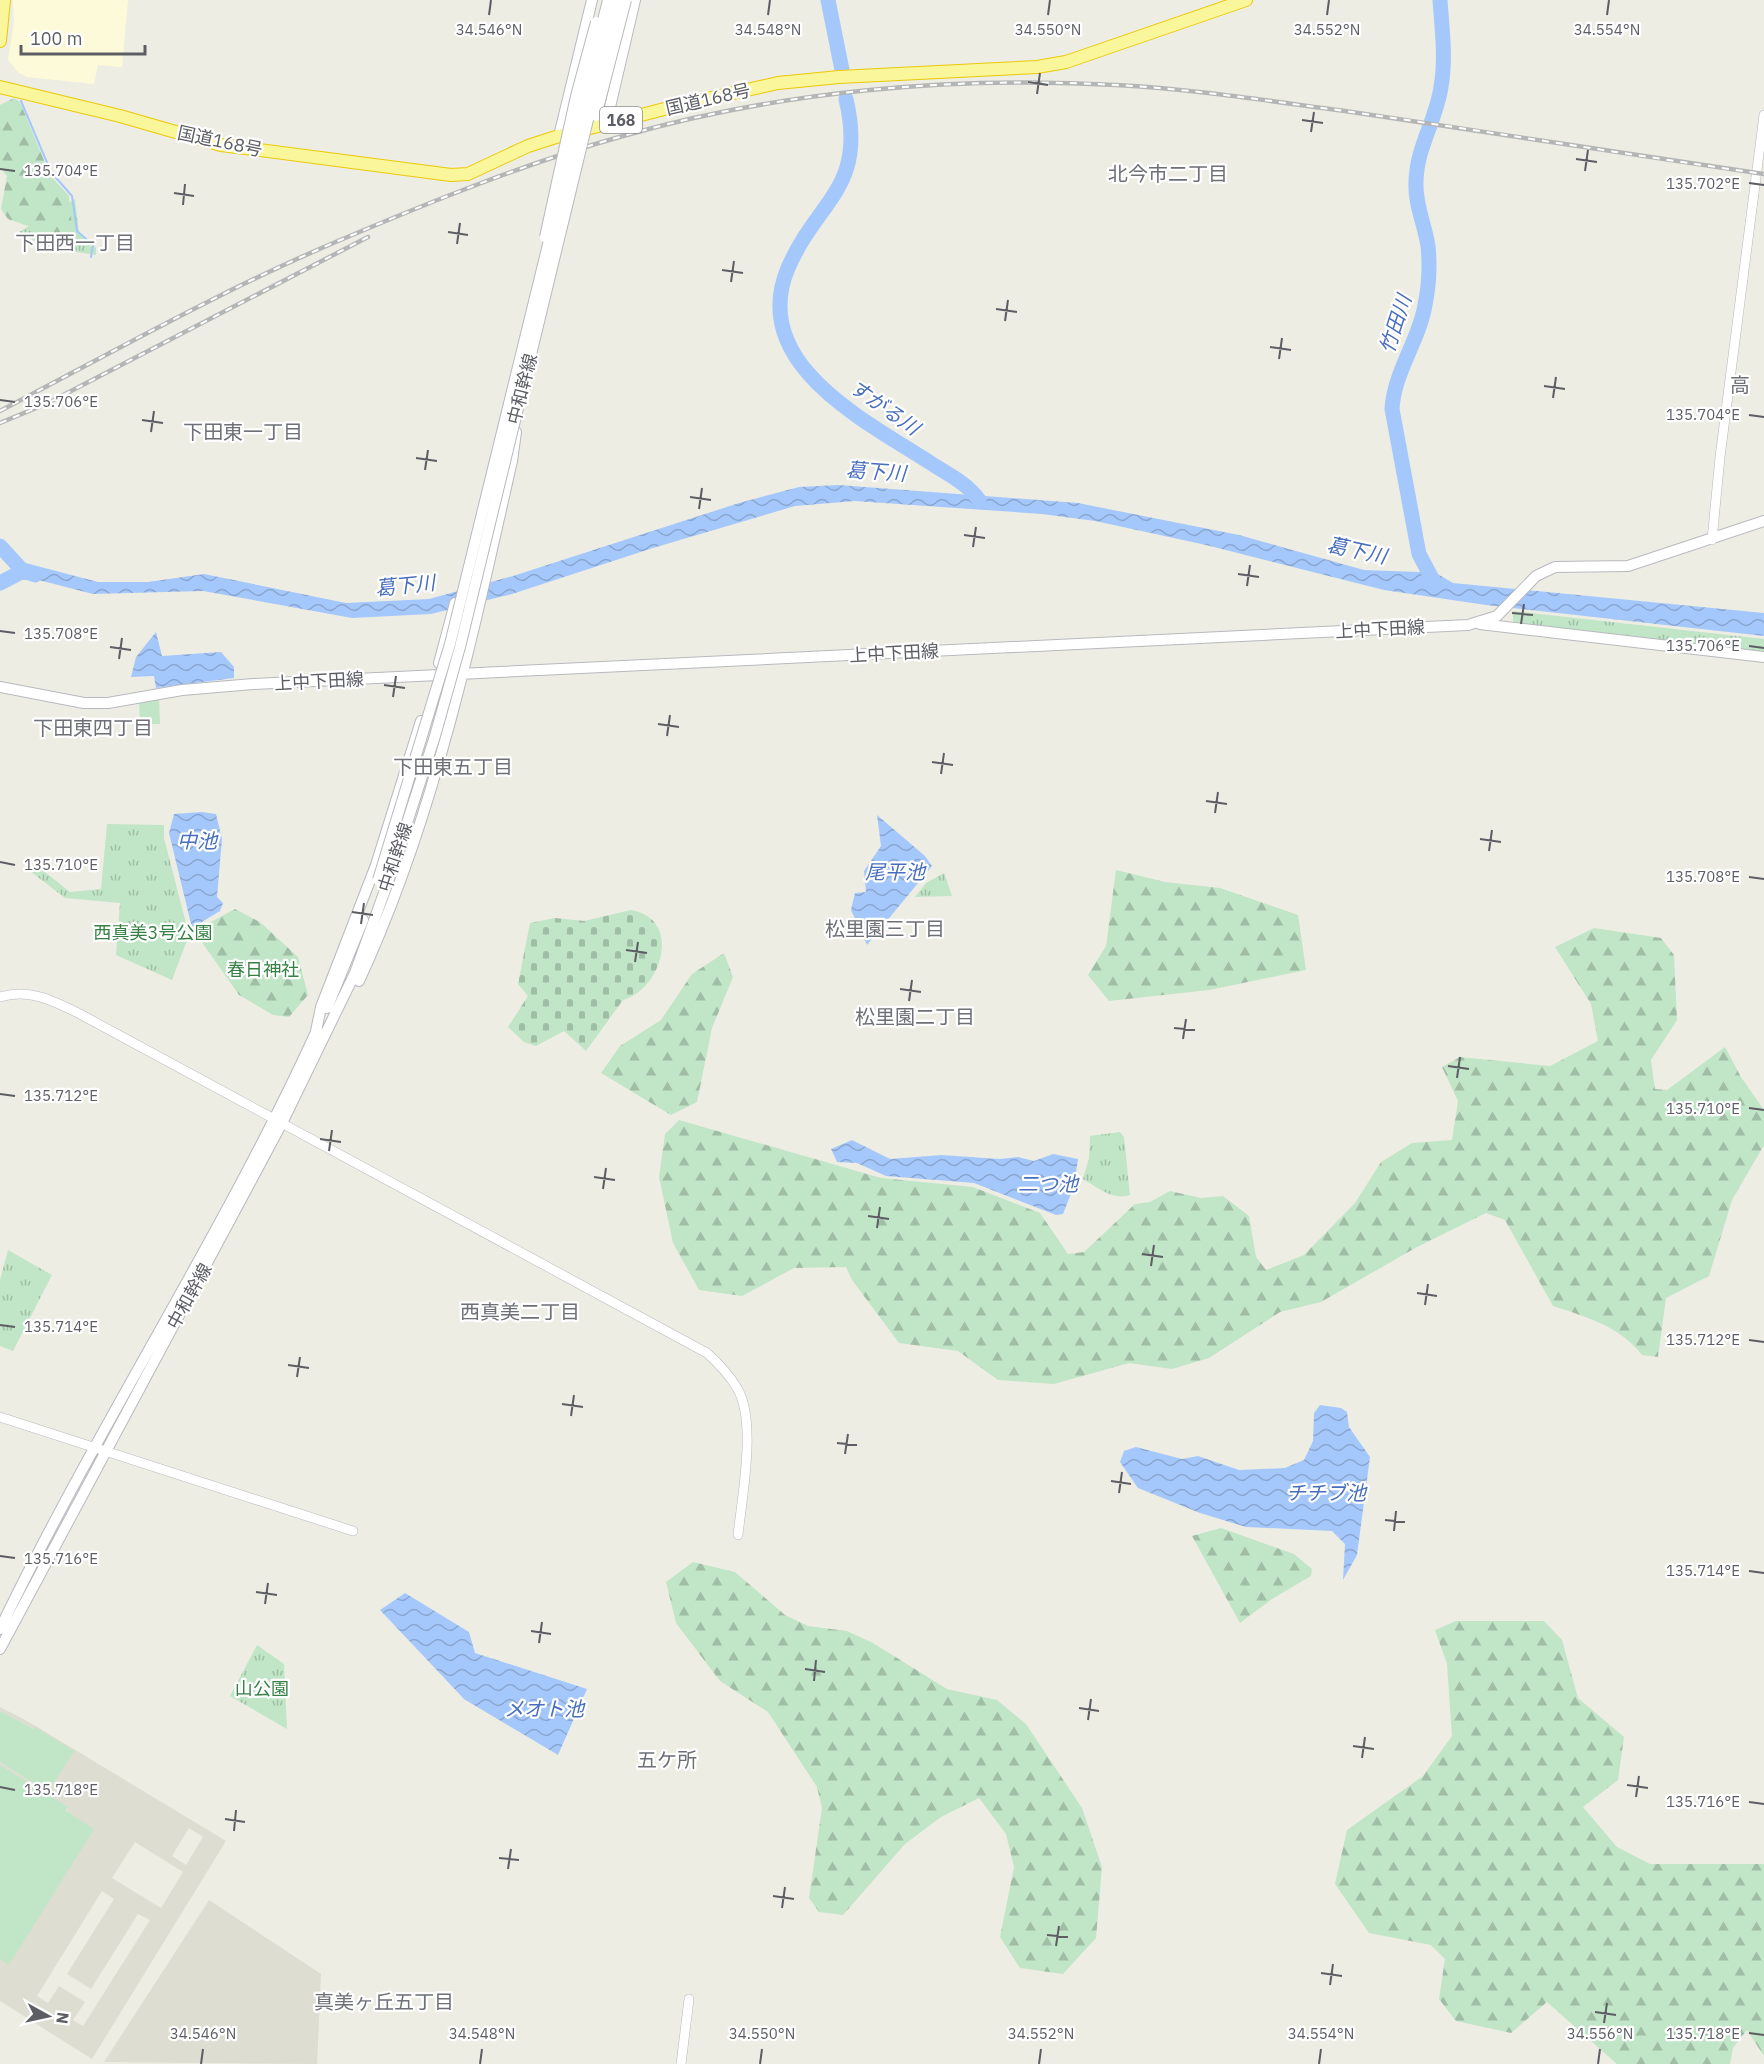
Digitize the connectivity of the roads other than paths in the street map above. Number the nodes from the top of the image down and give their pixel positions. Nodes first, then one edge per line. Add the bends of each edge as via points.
1 (4, 0) edge
2 (592, 0) edge
3 (601, 0) edge
4 (608, 0) edge
5 (626, 0) edge
6 (635, 0) edge
7 (1246, 0) edge
8 (616, 4) edge
9 (0, 41) edge
10 (0, 87) edge
11 (1764, 115) edge
12 (606, 124) junction
13 (559, 136) junction
14 (559, 216) dead end
15 (552, 264) dead end
16 (542, 292) junction
17 (1764, 521) edge
18 (1712, 540) junction
19 (1477, 623) junction
20 (1764, 657) edge
21 (436, 675) junction
22 (463, 675) junction
23 (0, 687) edge
24 (383, 881) junction
25 (0, 997) edge
26 (328, 1029) junction
27 (315, 1036) junction
28 (279, 1121) junction
29 (0, 1417) edge
30 (96, 1448) junction
31 (107, 1452) junction
32 (353, 1531) dead end
33 (738, 1535) dead end
34 (0, 1629) edge
35 (0, 1648) edge
36 (689, 1999) dead end
37 (681, 2064) edge

1 - 9 highway
2 - 13 main road
3 - 16 main road, bridge via 548,215
4 - 8 main road via 602,41
4 - 16 main road, 中和幹線, bridge
5 - 16 main road, bridge via 568,229
6 - 12 main road
7 - 12 highway, 国道168号 / 168 via 1066,62 1037,67 801,80
8 - 16 main road, 中和幹線, bridge
10 - 13 highway, 国道168号 / 168 via 221,145 451,175 468,174
11 - 18 street
12 - 13 highway, 国道168号 / 168
14 - 21 main road via 517,387
15 - 22 main road via 522,393 512,463
16 - 24 main road, 中和幹線, bridge
17 - 18 main road, 上中下田線
18 - 19 main road, 上中下田線 via 1628,566 1555,567 1536,576 1501,613
19 - 20 main road
19 - 22 main road, 上中下田線
21 - 22 main road, 上中下田線
21 - 23 main road, 上中下田線 via 182,690 108,704
21 - 27 main road via 376,865 321,1007
22 - 26 main road via 389,911 343,1015
24 - 26 main road, 中和幹線 via 355,973
24 - 27 main road, 中和幹線
25 - 28 street via 23,994 53,1000
26 - 28 main road, 中和幹線
27 - 28 main road, 中和幹線
28 - 30 main road, 中和幹線
28 - 31 main road, 中和幹線
28 - 33 street via 707,1353 725,1369 739,1390 748,1422
29 - 30 street
30 - 31 street
30 - 34 main road, 中和幹線
31 - 32 street
31 - 35 main road, 中和幹線
36 - 37 street

